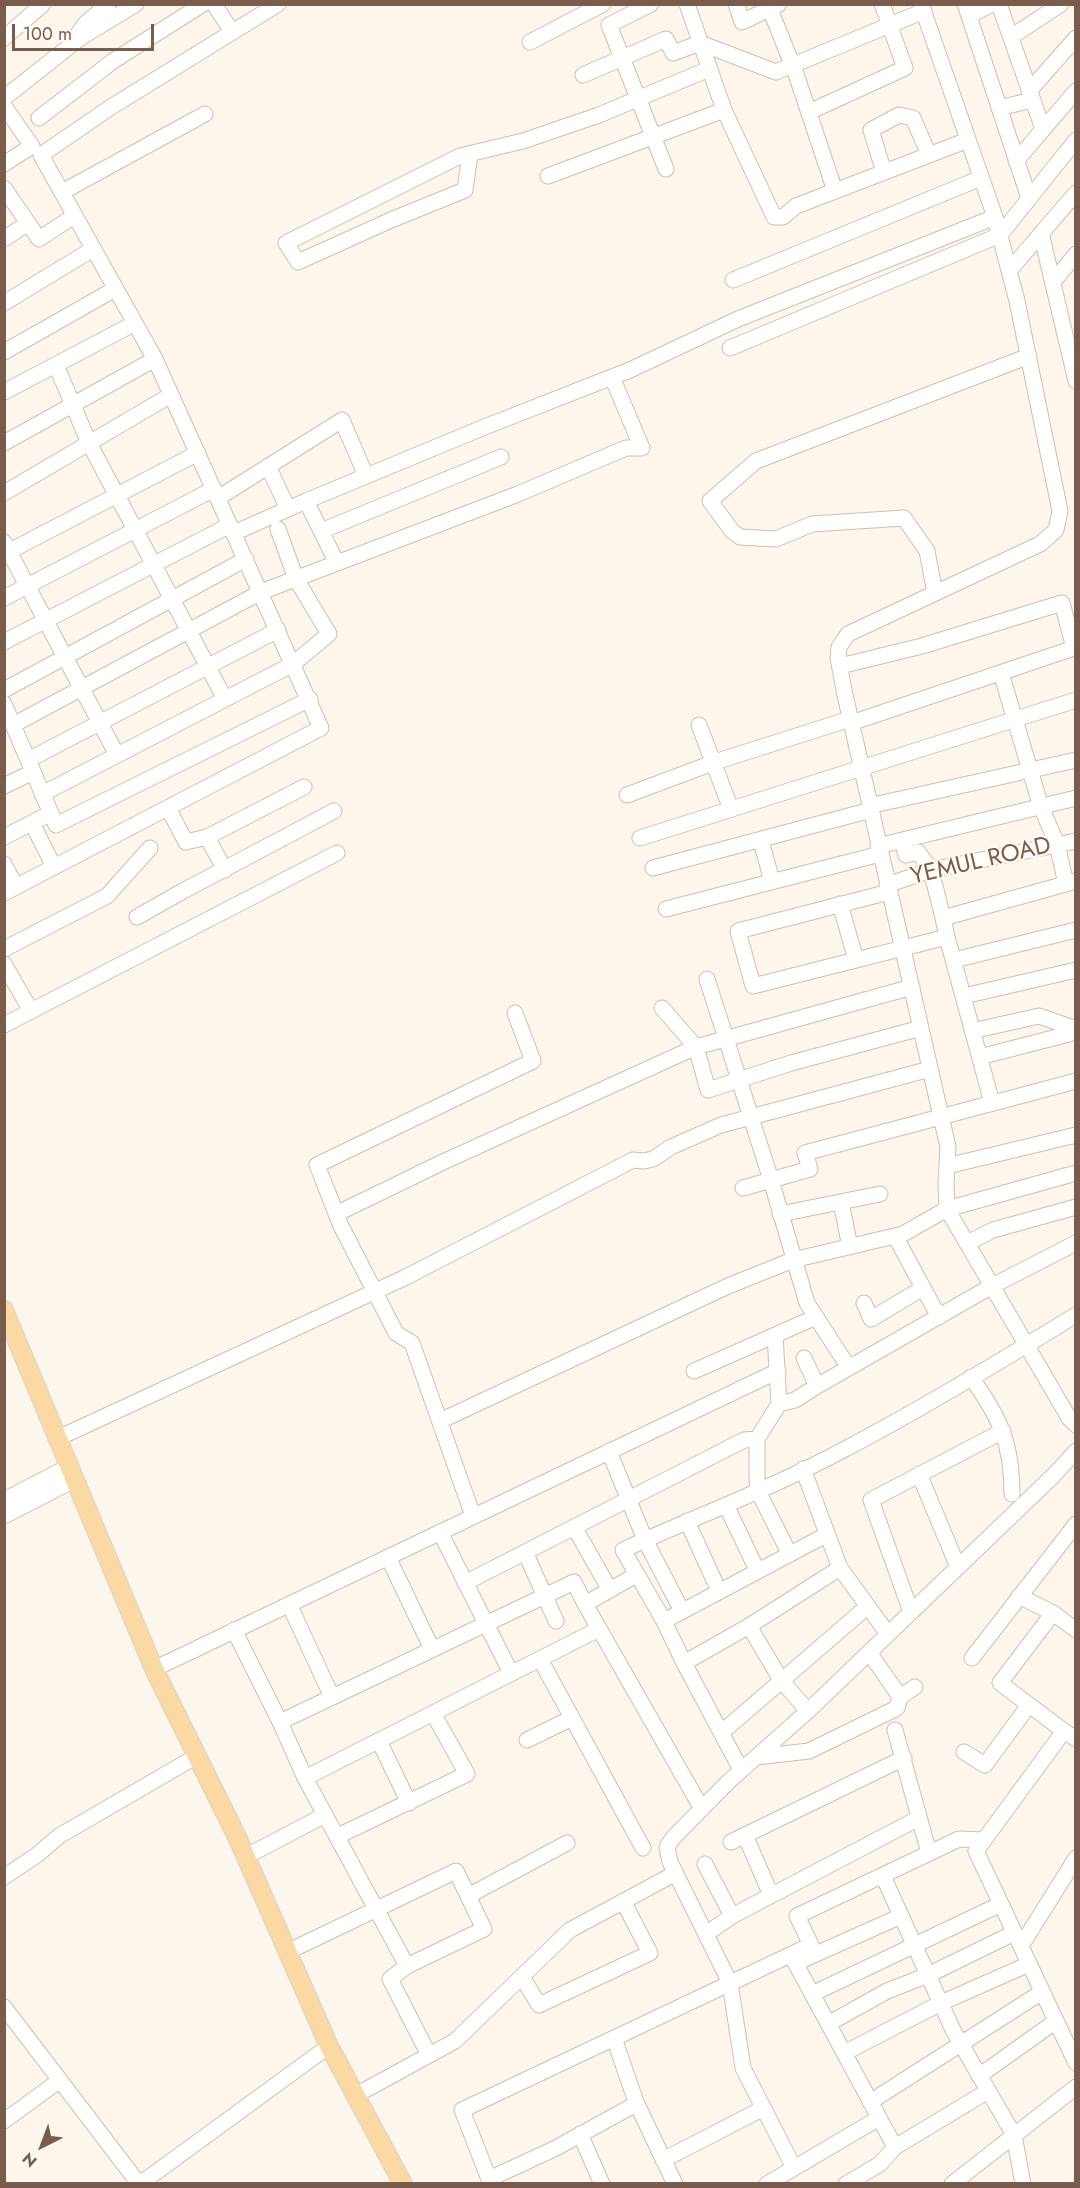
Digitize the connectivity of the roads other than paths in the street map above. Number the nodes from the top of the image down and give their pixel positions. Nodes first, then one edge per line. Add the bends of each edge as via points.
1 (43, 4) edge
2 (108, 4) edge
3 (136, 4) edge
4 (203, 4) edge
5 (214, 4) edge
6 (278, 4) edge
7 (603, 4) edge
8 (687, 4) edge
9 (736, 4) edge
10 (882, 4) edge
11 (992, 4) edge
12 (999, 4) edge
13 (1061, 4) edge
14 (772, 6) edge
15 (640, 7) edge
16 (922, 8) edge
17 (967, 10) edge
18 (890, 26) junction
19 (232, 32) junction
20 (4, 38) edge
21 (1011, 38) junction
22 (1076, 38) edge
23 (531, 42) dead end
24 (700, 43) junction
25 (63, 52) junction
26 (622, 58) junction
27 (793, 67) junction
28 (709, 69) junction
29 (583, 75) dead end
30 (1076, 91) edge
31 (1031, 96) junction
32 (4, 98) edge
33 (638, 99) junction
34 (4, 106) edge
35 (999, 108) junction
36 (724, 110) junction
37 (809, 112) junction
38 (205, 114) dead end
39 (39, 118) dead end
40 (1043, 129) junction
41 (653, 137) junction
42 (968, 140) junction
43 (1076, 140) edge
44 (471, 154) junction
45 (929, 155) junction
46 (1016, 161) junction
47 (4, 165) edge
48 (666, 168) dead end
49 (884, 172) junction
50 (548, 176) dead end
51 (981, 178) junction
52 (4, 188) edge
53 (835, 191) junction
54 (62, 192) junction
55 (1076, 193) edge
56 (1029, 198) junction
57 (74, 216) junction
58 (995, 217) junction
59 (28, 223) junction
60 (1041, 233) junction
61 (1000, 235) junction
62 (4, 239) edge
63 (93, 249) junction
64 (1076, 254) edge
65 (1009, 271) junction
66 (733, 280) dead end
67 (1053, 282) junction
68 (116, 289) junction
69 (4, 303) edge
70 (135, 323) junction
71 (730, 348) dead end
72 (4, 352) edge
73 (1029, 356) junction
74 (155, 359) junction
75 (56, 365) junction
76 (612, 377) junction
77 (1076, 381) edge
78 (4, 392) edge
79 (171, 395) junction
80 (73, 405) junction
81 (4, 443) edge
82 (89, 443) junction
83 (198, 453) junction
84 (501, 457) dead end
85 (268, 466) junction
86 (366, 476) junction
87 (4, 493) edge
88 (216, 494) junction
89 (117, 495) junction
90 (306, 501) junction
91 (288, 509) junction
92 (1076, 513) edge
93 (1059, 519) junction
94 (232, 529) junction
95 (278, 529) dead end
96 (135, 530) junction
97 (321, 531) junction
98 (6, 550) edge
99 (246, 559) junction
100 (337, 563) junction
101 (153, 565) junction
102 (296, 579) junction
103 (28, 586) junction
104 (261, 592) junction
105 (935, 593) junction
106 (4, 598) edge
107 (171, 599) junction
108 (46, 621) junction
109 (278, 630) junction
110 (189, 631) junction
111 (4, 642) edge
112 (65, 657) junction
113 (293, 664) junction
114 (840, 666) junction
115 (207, 667) junction
116 (1001, 673) junction
117 (81, 688) junction
118 (4, 690) edge
119 (225, 699) junction
120 (310, 699) junction
121 (1076, 700) edge
122 (8, 714) edge
123 (1015, 719) junction
124 (850, 721) junction
125 (100, 723) junction
126 (699, 725) dead end
127 (117, 755) junction
128 (1076, 760) edge
129 (713, 763) junction
130 (30, 766) junction
131 (861, 767) junction
132 (1030, 770) junction
133 (4, 786) edge
134 (304, 787) dead end
135 (42, 794) junction
136 (627, 795) dead end
137 (1076, 798) edge
138 (1041, 807) junction
139 (168, 808) junction
140 (870, 808) junction
141 (731, 809) junction
142 (334, 811) dead end
143 (51, 813) junction
144 (32, 823) junction
145 (4, 837) edge
146 (207, 837) junction
147 (640, 838) dead end
148 (902, 840) junction
149 (761, 841) junction
150 (1076, 841) edge
151 (1058, 844) junction
152 (150, 848) dead end
153 (879, 850) junction
154 (337, 853) dead end
155 (4, 864) edge
156 (54, 867) junction
157 (653, 868) dead end
158 (225, 870) junction
159 (931, 870) junction
160 (772, 881) junction
161 (1071, 883) edge
162 (888, 889) junction
163 (10, 890) edge
164 (840, 904) junction
165 (666, 909) dead end
166 (137, 917) dead end
167 (944, 918) junction
168 (1076, 930) edge
169 (947, 937) junction
170 (902, 948) junction
171 (4, 949) edge
172 (856, 960) junction
173 (954, 960) junction
174 (4, 964) edge
175 (1076, 970) edge
176 (707, 979) dead end
177 (912, 987) junction
178 (964, 996) junction
179 (662, 1008) dead end
180 (31, 1011) junction
181 (515, 1013) dead end
182 (4, 1025) edge
183 (921, 1028) junction
184 (972, 1030) junction
185 (1076, 1030) edge
186 (726, 1038) junction
187 (696, 1047) junction
188 (980, 1057) junction
189 (930, 1069) junction
190 (739, 1080) junction
191 (1076, 1081) edge
192 (992, 1104) junction
193 (751, 1117) junction
194 (941, 1118) junction
195 (1076, 1135) edge
196 (947, 1166) junction
197 (1076, 1173) edge
198 (771, 1180) junction
199 (743, 1188) dead end
200 (880, 1194) dead end
201 (841, 1202) junction
202 (1076, 1207) edge
203 (947, 1209) junction
204 (336, 1214) junction
205 (780, 1214) junction
206 (895, 1236) junction
207 (967, 1243) junction
208 (1076, 1243) edge
209 (850, 1247) junction
210 (793, 1260) junction
211 (992, 1286) junction
212 (923, 1288) junction
213 (374, 1292) junction
214 (864, 1303) dead end
215 (4, 1310) edge
216 (1076, 1315) edge
217 (816, 1317) junction
218 (939, 1317) junction
219 (775, 1335) junction
220 (1026, 1346) junction
221 (804, 1358) dead end
222 (849, 1368) junction
223 (694, 1371) dead end
224 (778, 1371) junction
225 (971, 1377) junction
226 (817, 1386) junction
227 (779, 1404) junction
228 (440, 1421) junction
229 (1076, 1425) edge
230 (1003, 1431) junction
231 (57, 1439) junction
232 (757, 1439) junction
233 (609, 1451) junction
234 (1076, 1451) edge
235 (803, 1469) junction
236 (71, 1474) junction
237 (920, 1474) junction
238 (758, 1491) junction
239 (1012, 1494) dead end
240 (629, 1499) junction
241 (4, 1500) edge
242 (726, 1505) junction
243 (4, 1516) edge
244 (473, 1516) junction
245 (687, 1521) junction
246 (1076, 1524) edge
247 (574, 1527) junction
248 (440, 1532) junction
249 (826, 1535) junction
250 (645, 1539) junction
251 (525, 1552) junction
252 (789, 1553) junction
253 (388, 1557) junction
254 (958, 1567) junction
255 (840, 1568) junction
256 (757, 1570) junction
257 (636, 1575) junction
258 (465, 1583) junction
259 (610, 1590) junction
260 (719, 1591) junction
261 (544, 1596) junction
262 (1019, 1596) junction
263 (289, 1604) junction
264 (585, 1604) junction
265 (868, 1606) junction
266 (682, 1611) junction
267 (911, 1612) junction
268 (1053, 1613) junction
269 (556, 1621) dead end
270 (664, 1621) junction
271 (486, 1624) junction
272 (750, 1626) junction
273 (599, 1629) junction
274 (234, 1630) junction
275 (1076, 1630) edge
276 (888, 1634) junction
277 (432, 1649) junction
278 (869, 1652) junction
279 (972, 1658) dead end
280 (540, 1659) junction
281 (684, 1663) junction
282 (154, 1669) junction
283 (511, 1673) junction
284 (781, 1680) junction
285 (915, 1687) dead end
286 (332, 1697) junction
287 (900, 1697) junction
288 (1029, 1705) junction
289 (808, 1711) junction
290 (433, 1713) junction
291 (572, 1718) junction
292 (280, 1722) junction
293 (895, 1730) dead end
294 (721, 1733) junction
295 (1070, 1735) edge
296 (527, 1740) dead end
297 (379, 1741) junction
298 (964, 1752) dead end
299 (197, 1756) junction
300 (756, 1757) junction
301 (903, 1758) junction
302 (741, 1770) junction
303 (305, 1778) junction
304 (409, 1803) junction
305 (702, 1809) junction
306 (325, 1815) junction
307 (919, 1818) junction
308 (745, 1835) junction
309 (338, 1836) junction
310 (984, 1840) junction
311 (731, 1842) dead end
312 (567, 1843) dead end
313 (643, 1848) dead end
314 (929, 1853) junction
315 (245, 1857) junction
316 (1076, 1858) edge
317 (705, 1864) dead end
318 (676, 1873) junction
319 (883, 1876) junction
320 (4, 1877) edge
321 (771, 1895) junction
322 (468, 1896) junction
323 (623, 1901) junction
324 (1001, 1904) junction
325 (377, 1909) junction
326 (732, 1916) junction
327 (901, 1916) junction
328 (706, 1934) junction
329 (1017, 1940) junction
330 (914, 1946) junction
331 (287, 1952) junction
332 (793, 1959) junction
333 (1029, 1964) junction
334 (407, 1966) junction
335 (928, 1975) junction
336 (522, 1977) junction
337 (730, 1983) junction
338 (1042, 1992) junction
339 (813, 1995) junction
340 (941, 2003) junction
341 (4, 2007) edge
342 (1056, 2021) junction
343 (828, 2024) junction
344 (614, 2038) junction
345 (961, 2044) junction
346 (329, 2046) junction
347 (844, 2053) junction
348 (429, 2055) junction
349 (1076, 2063) edge
350 (979, 2076) junction
351 (60, 2080) junction
352 (1076, 2087) edge
353 (987, 2091) junction
354 (356, 2095) junction
355 (870, 2102) junction
356 (636, 2104) junction
357 (762, 2109) junction
358 (879, 2118) junction
359 (4, 2121) edge
360 (580, 2134) junction
361 (1014, 2135) junction
362 (895, 2147) junction
363 (663, 2160) junction
364 (794, 2168) junction
365 (490, 2181) edge
366 (402, 2183) edge
367 (140, 2184) edge
368 (602, 2184) edge
369 (675, 2184) edge
370 (767, 2184) edge
371 (846, 2184) edge
372 (952, 2184) edge
373 (1023, 2184) edge

1 - 20 street
2 - 25 street via 85,24
3 - 25 street
4 - 39 street via 113,61
5 - 19 street
6 - 19 street
7 - 23 street
8 - 24 street
9 - 14 street via 742,22
10 - 18 street
11 - 17 street
12 - 21 street
13 - 21 street
14 - 27 street
15 - 26 street via 609,25
16 - 18 street
16 - 42 street
17 - 35 street
18 - 27 street
18 - 37 street via 905,68
19 - 54 street via 41,155
21 - 31 street
22 - 31 street
24 - 26 street via 673,52 666,39
24 - 27 street via 776,72
24 - 28 street
25 - 32 street
26 - 29 street
26 - 33 street
27 - 37 street
28 - 33 street
28 - 36 street
30 - 40 street
31 - 35 street
31 - 40 street
33 - 41 street
33 - 44 street via 523,141
34 - 47 street via 32,146
35 - 46 street
36 - 41 street
36 - 53 street via 774,217 783,217 796,206
37 - 53 street
38 - 54 street
40 - 46 street
41 - 48 street
41 - 50 street
42 - 45 street
42 - 51 street
43 - 56 street
44 - 44 street via 460,156 286,243 298,262 465,190
45 - 49 street
45 - 49 street via 913,118 899,115 872,130
46 - 56 street
49 - 53 street
51 - 58 street
51 - 66 street
52 - 59 street
54 - 57 street
55 - 60 street
56 - 61 street
57 - 59 street via 39,239
57 - 63 street
58 - 61 street
58 - 76 street via 738,320
59 - 62 street
60 - 65 street
60 - 67 street
61 - 65 street
61 - 71 street
63 - 68 street
63 - 69 street
64 - 67 street
65 - 73 street
67 - 77 street
68 - 70 street
68 - 72 street
70 - 74 street
70 - 75 street
73 - 93 street via 1059,499
73 - 105 street via 756,461 710,501 740,537 776,539 812,524 904,518 927,551
74 - 79 street
74 - 80 street
75 - 78 street
75 - 80 street
76 - 86 street
76 - 100 street via 642,448 626,448
79 - 82 street
79 - 83 street
80 - 81 street
80 - 82 street
82 - 87 street
82 - 89 street
83 - 88 street
83 - 89 street
84 - 97 street
85 - 86 street via 342,420
85 - 88 street
85 - 91 street
86 - 90 street
88 - 94 street
88 - 96 street
89 - 96 street
89 - 98 street
90 - 91 street
90 - 97 street
91 - 94 street
92 - 93 street
93 - 105 street via 1056,530 1040,544
94 - 99 street
94 - 101 street
95 - 102 street
96 - 101 street
96 - 103 street
97 - 100 street
98 - 103 street
99 - 104 street
99 - 107 street
100 - 102 street
101 - 107 street
101 - 108 street
102 - 104 street
102 - 113 street via 329,634
103 - 106 street
103 - 108 street
104 - 109 street
104 - 110 street
105 - 114 street via 848,634 839,647
107 - 110 street
107 - 112 street
108 - 111 street
108 - 112 street
109 - 113 street
109 - 115 street
110 - 115 street
110 - 117 street
112 - 117 street
112 - 118 street
113 - 119 street
113 - 120 street
114 - 116 street via 922,646 1062,603 1074,648
114 - 124 street
115 - 119 street
115 - 125 street
116 - 123 street
116 - 124 street
117 - 122 street
117 - 125 street
119 - 127 street
120 - 139 street via 321,728
120 - 143 street via 56,825
121 - 123 street
122 - 130 street
123 - 131 street
123 - 132 street
124 - 129 street
124 - 131 street
125 - 127 street
125 - 130 street
126 - 129 street
127 - 135 street
128 - 132 street
129 - 136 street
129 - 141 street
130 - 133 street
130 - 135 street
131 - 140 street
131 - 141 street
132 - 138 street
132 - 140 street
134 - 146 street
135 - 143 street
137 - 138 street
138 - 148 street
138 - 151 street
139 - 146 street via 186,842
139 - 156 street
140 - 149 street
140 - 153 street
141 - 147 street
142 - 158 street
143 - 144 street
144 - 145 street
144 - 156 street
146 - 158 street
148 - 153 street
148 - 159 street via 906,855 918,852
149 - 157 street
149 - 160 street
150 - 151 street, YEMUL ROAD
151 - 159 street, YEMUL ROAD
151 - 161 street
152 - 171 street via 107,896
153 - 160 street
153 - 162 street
154 - 180 street
155 - 163 street
156 - 163 street
158 - 166 street
159 - 162 street, YEMUL ROAD
159 - 167 street
160 - 165 street
161 - 167 street
162 - 164 street, YEMUL ROAD
162 - 170 street
164 - 172 street
164 - 172 street, YEMUL ROAD via 738,931 753,986
167 - 169 street
168 - 173 street
169 - 170 street
169 - 173 street
170 - 172 street
170 - 177 street
173 - 178 street
174 - 180 street
175 - 178 street
176 - 186 street
177 - 183 street
177 - 186 street
178 - 184 street
179 - 187 street
180 - 182 street
181 - 204 street via 533,1061 316,1165
183 - 189 street
183 - 190 street
184 - 185 street via 1039,1016
184 - 188 street
185 - 188 street
186 - 187 street
186 - 190 street
187 - 190 street via 708,1089
187 - 204 street
188 - 192 street
189 - 193 street
189 - 194 street
190 - 193 street
191 - 192 street
192 - 194 street
193 - 198 street
193 - 213 street via 721,1125 653,1159 633,1160
194 - 196 street via 948,1147
194 - 198 street via 805,1153 810,1169
195 - 196 street
196 - 203 street
197 - 203 street
198 - 199 street
198 - 205 street
200 - 201 street
201 - 205 street
201 - 209 street
202 - 207 street via 993,1230
203 - 206 street
203 - 207 street
204 - 213 street
205 - 210 street
206 - 209 street
206 - 212 street
207 - 211 street
208 - 211 street
209 - 210 street
210 - 217 street via 807,1303
210 - 228 street via 728,1286
211 - 218 street
211 - 220 street
212 - 214 street via 871,1319
212 - 218 street
213 - 228 street via 396,1333 412,1343
213 - 231 street
215 - 231 main road
216 - 220 street
217 - 219 street
217 - 222 street
218 - 222 street
219 - 223 street
219 - 224 street
220 - 225 street
220 - 229 street
221 - 226 street
222 - 226 street
224 - 227 street
224 - 233 street
225 - 230 street
225 - 235 street via 846,1449
226 - 227 street via 795,1400
227 - 232 street
228 - 244 street
230 - 237 street
230 - 239 street via 1012,1468
231 - 236 main road
232 - 238 street
232 - 240 street via 744,1440
233 - 240 street
233 - 244 street
234 - 254 street
235 - 238 street
235 - 249 street
236 - 241 street
236 - 243 street
236 - 282 main road
237 - 254 street
237 - 267 street via 871,1500
238 - 242 street
238 - 252 street
240 - 247 street
240 - 250 street
242 - 245 street
242 - 256 street
244 - 248 street
245 - 250 street
245 - 260 street
246 - 262 street
247 - 251 street
247 - 259 street
248 - 253 street
248 - 258 street
249 - 252 street
249 - 255 street
250 - 257 street via 622,1550
250 - 266 street
251 - 258 street
251 - 261 street
252 - 256 street
253 - 263 street
253 - 277 street
254 - 267 street
255 - 265 street
255 - 272 street
256 - 260 street
257 - 259 street
257 - 270 street
258 - 271 street
259 - 264 street
260 - 266 street
261 - 264 street via 574,1582
261 - 269 street
261 - 271 street
262 - 268 street
262 - 279 street
263 - 274 street
263 - 286 street
264 - 273 street
265 - 276 street
265 - 284 street
266 - 270 street
267 - 276 street
268 - 275 street
268 - 288 street via 1000,1683
270 - 281 street
271 - 277 street
271 - 283 street
272 - 281 street
272 - 284 street
273 - 280 street
273 - 305 street
274 - 282 street
274 - 292 street
276 - 278 street
277 - 286 street
278 - 287 street
278 - 289 street
280 - 283 street
280 - 291 street
281 - 294 street
282 - 299 main road
283 - 290 street
284 - 289 street
284 - 294 street
285 - 287 street
286 - 292 street
287 - 300 street via 897,1708 809,1751
288 - 295 street
288 - 298 street via 985,1765
289 - 300 street
290 - 297 street
290 - 304 street via 467,1774
291 - 296 street
291 - 313 street
292 - 303 street
293 - 301 street
294 - 302 street
295 - 310 street
297 - 303 street
297 - 304 street
299 - 315 main road
299 - 320 street via 59,1836
300 - 302 street
301 - 307 street
301 - 308 street
302 - 305 street
303 - 306 street
304 - 309 street
305 - 318 street via 667,1847
306 - 309 street
306 - 315 street
307 - 314 street
307 - 321 street
308 - 311 street
308 - 321 street
309 - 325 street
310 - 314 street via 959,1839
310 - 324 street via 976,1851
312 - 322 street
314 - 319 street
315 - 331 main road
316 - 329 street
317 - 326 street
318 - 323 street
318 - 328 street
319 - 327 street
319 - 332 street via 797,1916 811,1945
321 - 326 street
322 - 325 street via 456,1871
322 - 334 street via 484,1929
323 - 336 street via 570,1930
323 - 336 street via 650,1953 539,2004
324 - 329 street
324 - 330 street
325 - 331 street
325 - 334 street
326 - 328 street
327 - 330 street
327 - 332 street
328 - 337 street
329 - 333 street
329 - 335 street
330 - 335 street
330 - 339 street
331 - 346 main road
332 - 337 street
332 - 339 street
333 - 338 street
333 - 340 street
334 - 348 street via 390,1979
335 - 340 street
335 - 343 street
336 - 348 street via 455,2041
337 - 344 street
337 - 357 street via 743,2068
338 - 342 street
338 - 345 street
339 - 343 street
340 - 345 street
340 - 347 street
341 - 351 street
342 - 349 street
342 - 350 street
343 - 347 street
344 - 356 street
344 - 365 street via 462,2110
345 - 350 street
345 - 355 street
346 - 354 main road
346 - 367 street
347 - 355 street
348 - 354 street
350 - 353 street
351 - 359 street
351 - 367 street
352 - 361 street
353 - 361 street
353 - 362 street
354 - 366 main road
355 - 358 street
356 - 360 street
356 - 363 street
357 - 363 street
357 - 364 street
358 - 362 street
358 - 364 street
360 - 365 street
360 - 368 street
361 - 372 street
361 - 373 street
362 - 371 street via 880,2164
363 - 369 street
364 - 370 street

